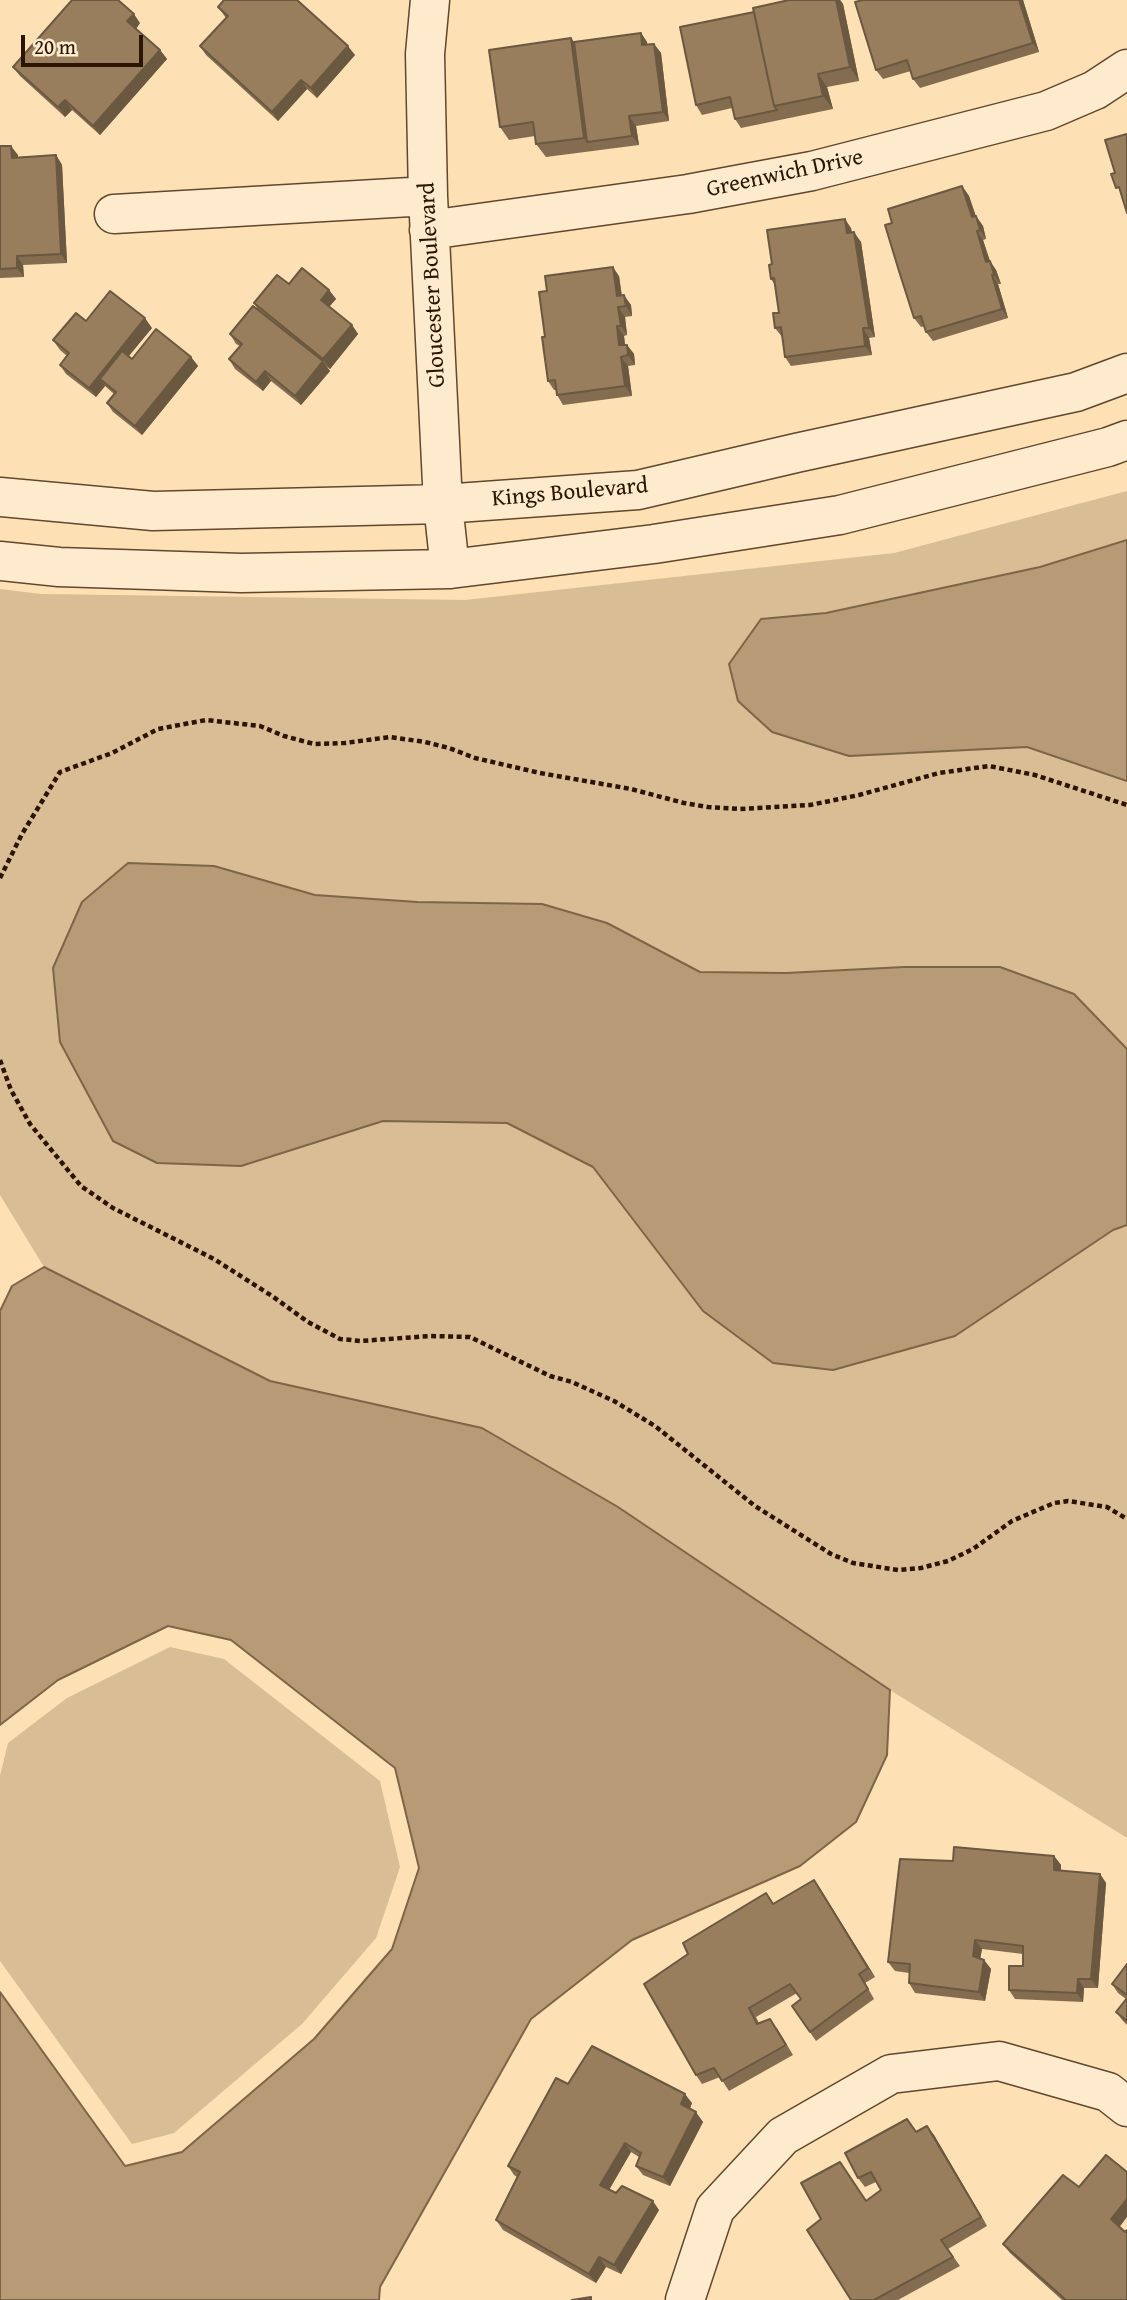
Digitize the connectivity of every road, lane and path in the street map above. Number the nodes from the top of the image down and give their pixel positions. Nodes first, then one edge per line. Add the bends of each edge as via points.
1 (430, 0) edge
2 (1127, 69) edge
3 (429, 213) junction
4 (114, 215) dead end
5 (1127, 373) edge
6 (1127, 440) edge
7 (0, 497) edge
8 (443, 504) junction
9 (0, 561) edge
10 (450, 569) junction
11 (1127, 805) edge
12 (0, 878) edge
13 (0, 1060) edge
14 (1127, 1519) edge
15 (1127, 2107) edge
16 (685, 2300) edge

1 - 3 street, Gloucester Boulevard via 425,54
2 - 3 street, Greenwich Drive via 1095,90 1046,111 812,171 688,194
3 - 4 street, Greenwich Drive
3 - 8 street, Gloucester Boulevard
5 - 8 street, Kings Boulevard via 1076,392 638,490
6 - 10 street via 840,515
7 - 8 street, Kings Boulevard via 153,511
8 - 10 street, Gloucester Boulevard
9 - 10 street via 241,573
11 - 12 path via 1035,775 989,766 939,772 810,805 740,810 540,773 425,742 390,737 314,744 260,726 206,720 158,729 60,772
13 - 14 path via 11,1090 36,1131 81,1186 113,1208 214,1259 340,1339 470,1337 614,1401 655,1426 755,1506 842,1559 898,1570 921,1568 973,1549 1019,1517 1068,1501 1107,1507
15 - 16 street via 1108,2092 999,2061 891,2074 783,2136 715,2209

